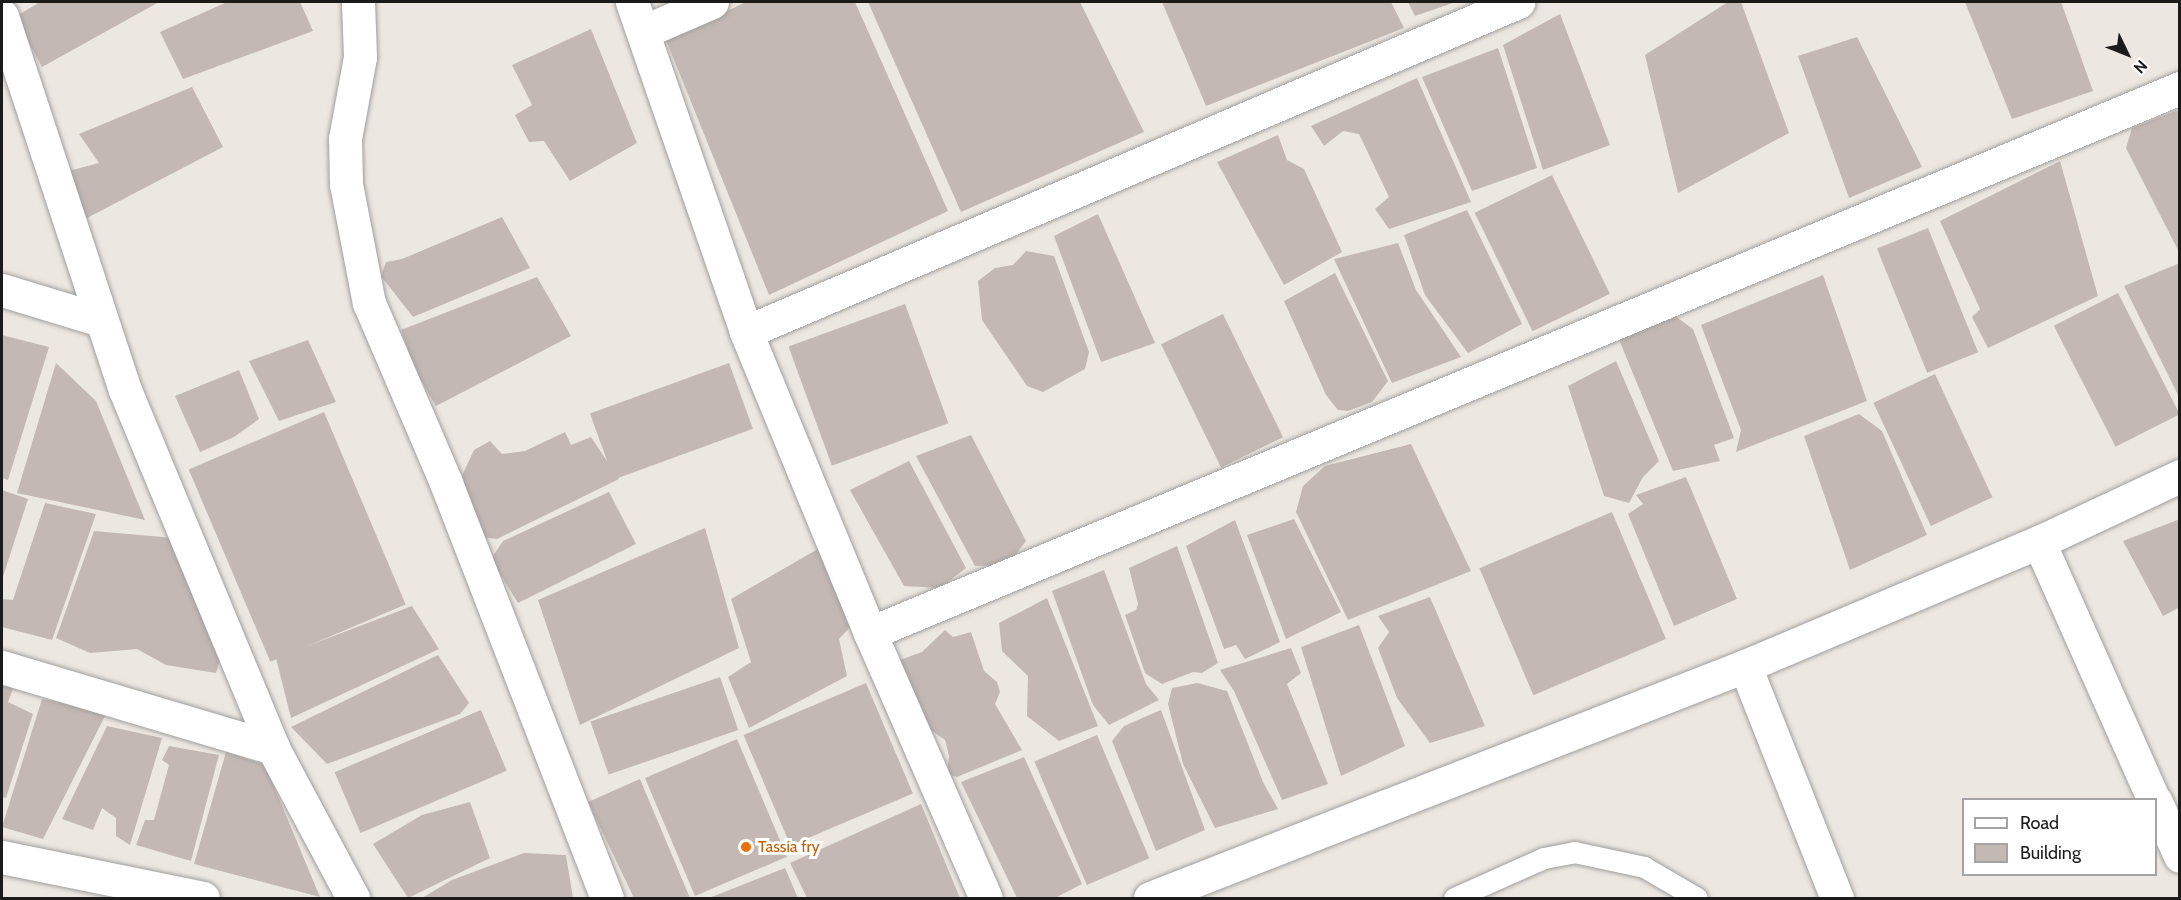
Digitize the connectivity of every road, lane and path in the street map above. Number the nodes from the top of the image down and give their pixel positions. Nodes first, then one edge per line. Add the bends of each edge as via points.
1 (358, 2) edge
2 (632, 2) edge
3 (712, 2) edge
4 (1518, 2) edge
5 (2, 16) edge
6 (645, 31) junction
7 (2180, 88) edge
8 (2, 290) edge
9 (101, 320) junction
10 (746, 332) junction
11 (2180, 476) edge
12 (2039, 542) junction
13 (870, 633) junction
14 (1745, 666) junction
15 (2, 667) edge
16 (273, 748) junction
17 (2154, 798) edge
18 (2157, 805) edge
19 (2180, 856) edge
20 (2, 857) edge
21 (203, 898) edge
22 (353, 898) edge
23 (607, 898) edge
24 (986, 898) edge
25 (1150, 898) edge
26 (1454, 898) edge
27 (1697, 898) edge
28 (1838, 898) edge

1 - 23 street via 360,57 345,139 345,184 369,303 446,483
2 - 6 street
3 - 6 street
4 - 10 street
5 - 9 street
6 - 10 street
7 - 13 street
8 - 9 street
9 - 16 street via 125,390
10 - 13 street
11 - 12 street
12 - 14 street
12 - 17 street
13 - 24 street
14 - 25 street
14 - 28 street
15 - 16 street
16 - 22 street
18 - 19 street
20 - 21 street
26 - 27 lane via 1544,858 1574,852 1644,867

